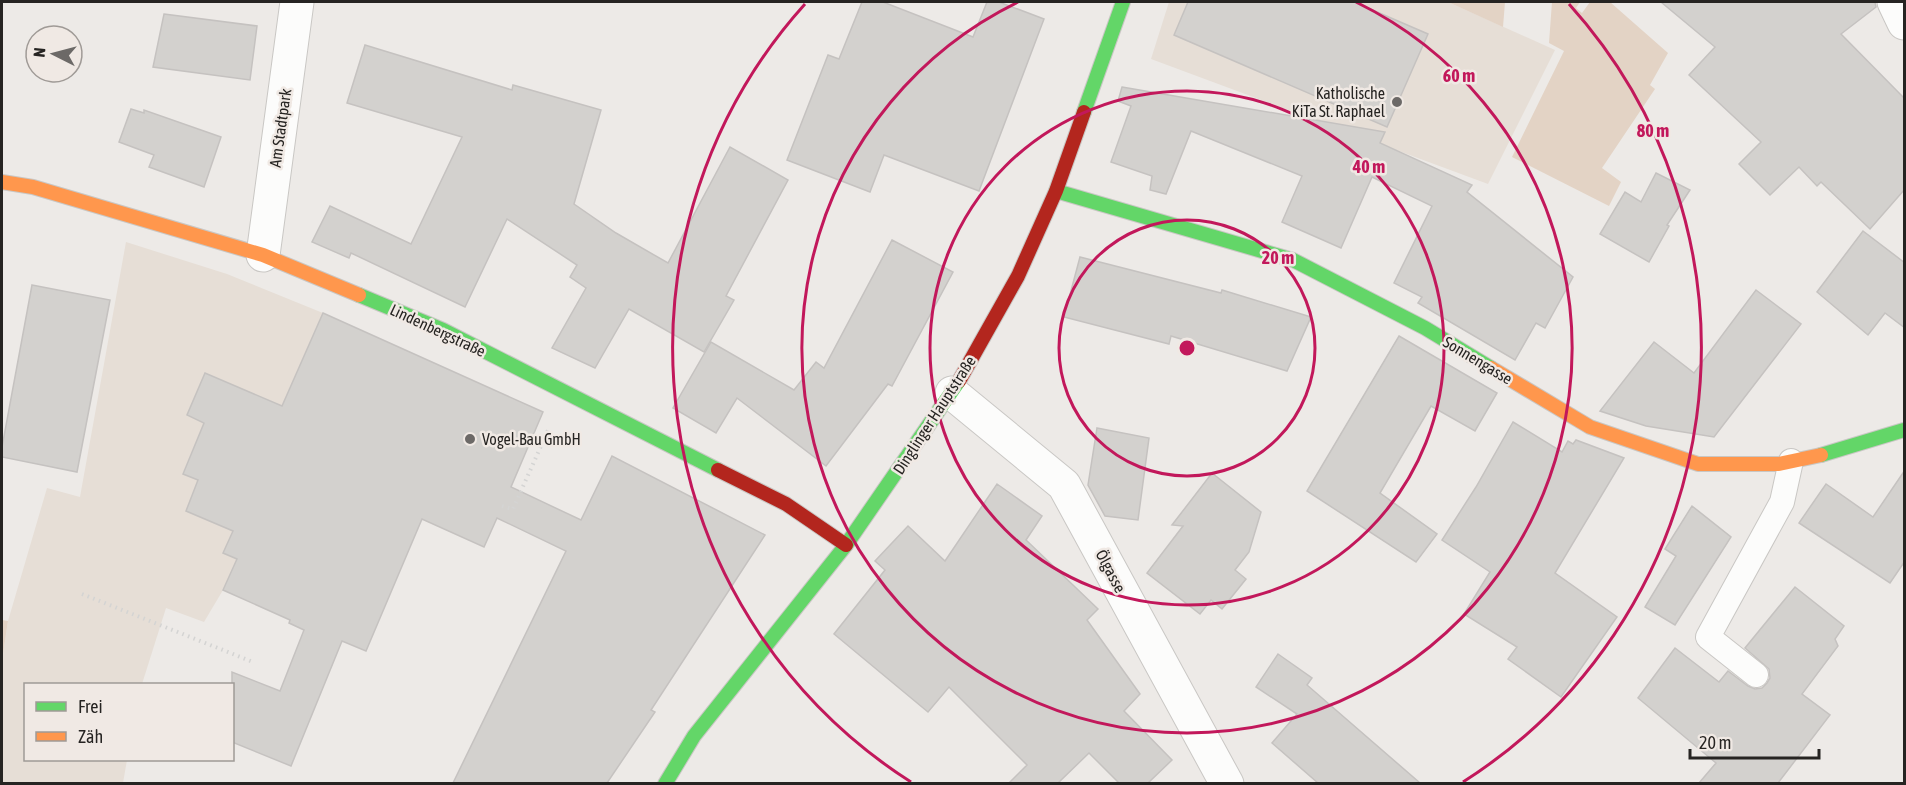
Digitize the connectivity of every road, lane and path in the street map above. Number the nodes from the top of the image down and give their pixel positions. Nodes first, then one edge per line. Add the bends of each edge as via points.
1 (297, 2) edge
2 (1123, 2) edge
3 (1894, 2) edge
4 (1905, 23) edge
5 (2, 182) edge
6 (1056, 191) junction
7 (263, 255) junction
8 (565, 392) junction
9 (952, 393) junction
10 (1905, 430) edge
11 (1791, 461) junction
12 (502, 506) dead end
13 (846, 545) junction
14 (82, 594) dead end
15 (253, 662) dead end
16 (1756, 675) dead end
17 (665, 783) edge
18 (1227, 783) edge

1 - 7 street, Am Stadtpark
2 - 6 street, Dinglinger Hauptstraße
3 - 4 street
5 - 7 street, Lindenbergstraße via 33,187
6 - 9 street, Dinglinger Hauptstraße via 1018,276
6 - 11 street, Sonnengasse via 1293,260 1425,328 1590,427 1698,464
7 - 8 street, Lindenbergstraße via 443,330
8 - 12 path via 513,509
8 - 13 street, Lindenbergstraße via 786,504
9 - 13 street, Dinglinger Hauptstraße
9 - 18 street, Ölgasse via 1064,485
10 - 11 street, Sonnengasse
11 - 16 lane via 1782,502 1708,637
13 - 17 street, Dinglinger Hauptstraße via 694,736
14 - 15 path

